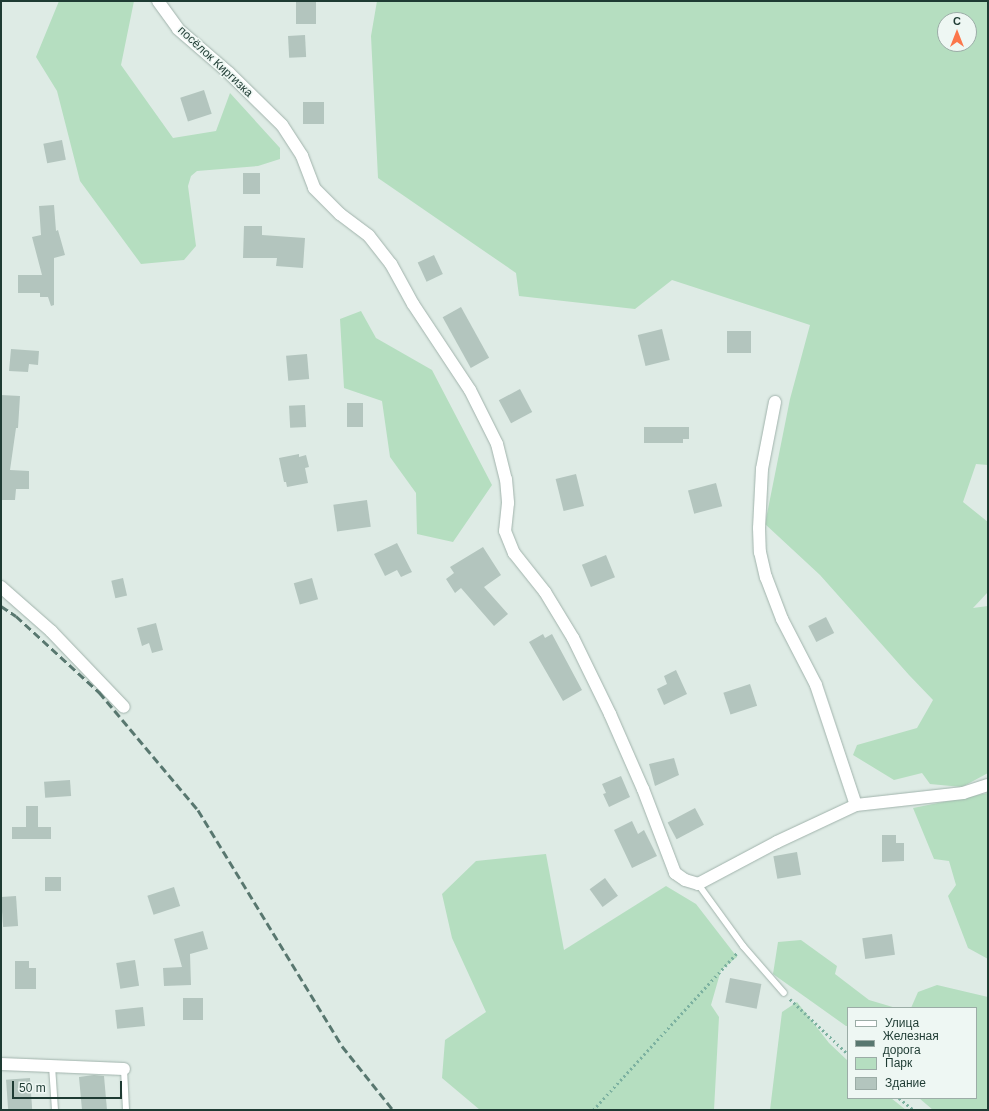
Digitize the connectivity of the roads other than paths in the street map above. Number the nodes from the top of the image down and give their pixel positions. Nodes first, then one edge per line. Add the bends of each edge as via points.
1 (158, 1) edge
2 (775, 402) dead end
3 (1, 587) edge
4 (124, 707) dead end
5 (988, 785) edge
6 (856, 805) junction
7 (698, 884) junction
8 (784, 993) road end
9 (1, 1064) edge
10 (52, 1066) junction
11 (124, 1069) joint
12 (55, 1110) edge
13 (126, 1110) edge

1 - 7 street, посёлок Киргизка via 178,29 282,126 302,156 314,188 340,214 369,236 391,264 417,310 470,390 497,444 506,479 508,503 505,531 514,553 545,592 573,638 643,789 675,872 685,880
2 - 6 street via 762,469 760,552 766,577 782,619 816,685
3 - 4 street via 51,631
5 - 6 street via 963,792
6 - 7 street via 777,842
7 - 8 lane via 743,946
9 - 10 street
10 - 11 street
10 - 12 lane
11 - 13 lane

